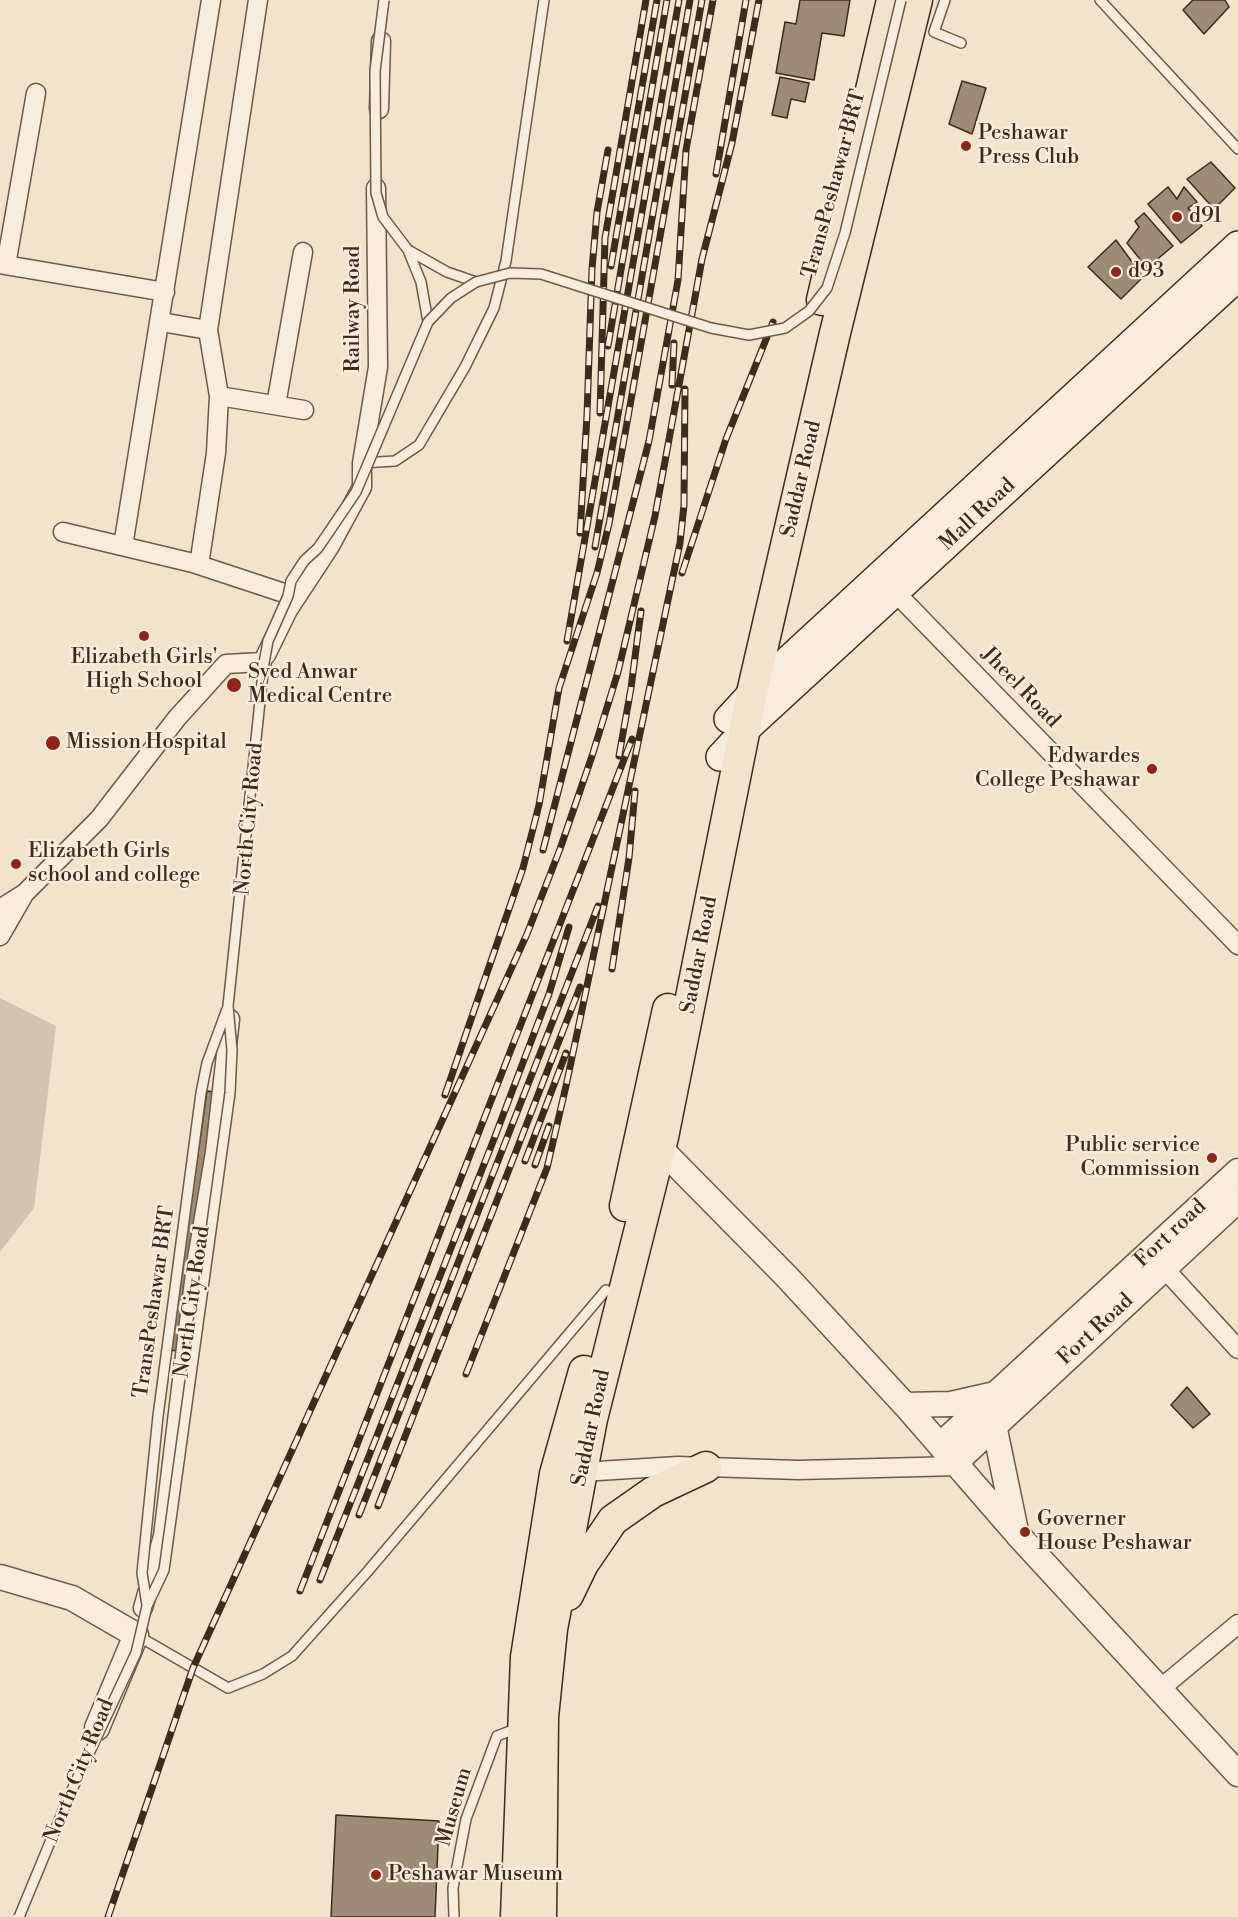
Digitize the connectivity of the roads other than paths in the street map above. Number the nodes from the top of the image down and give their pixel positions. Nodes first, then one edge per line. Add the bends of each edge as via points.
1 (212, 0) edge
2 (258, 0) edge
3 (384, 0) edge
4 (544, 0) edge
5 (892, 0) edge
6 (901, 0) edge
7 (917, 0) edge
8 (945, 0) edge
9 (1100, 0) edge
10 (961, 43) dead end
11 (36, 93) dead end
12 (1238, 149) edge
13 (1238, 245) edge
14 (408, 250) junction
15 (303, 252) dead end
16 (3, 265) edge
17 (1238, 277) edge
18 (476, 282) junction
19 (165, 292) junction
20 (161, 322) junction
21 (428, 322) junction
22 (208, 330) junction
23 (219, 396) junction
24 (276, 405) junction
25 (304, 410) dead end
26 (362, 463) junction
27 (63, 532) dead end
28 (123, 546) junction
29 (199, 565) junction
30 (895, 592) junction
31 (296, 597) junction
32 (262, 662) junction
33 (752, 693) junction
34 (736, 724) junction
35 (25, 893) junction
36 (0, 909) edge
37 (0, 936) edge
38 (1238, 945) edge
39 (228, 1006) junction
40 (660, 1148) junction
41 (1238, 1171) edge
42 (1238, 1200) edge
43 (1163, 1267) junction
44 (606, 1290) junction
45 (1238, 1349) edge
46 (998, 1393) junction
47 (905, 1405) junction
48 (994, 1425) junction
49 (951, 1458) junction
50 (706, 1467) junction
51 (582, 1472) junction
52 (1017, 1534) junction
53 (0, 1576) edge
54 (147, 1606) junction
55 (1238, 1624) edge
56 (552, 1629) junction
57 (136, 1635) junction
58 (1160, 1689) junction
59 (522, 1726) junction
60 (1238, 1774) edge
61 (20, 1917) edge
62 (454, 1917) edge
63 (516, 1917) edge
64 (541, 1917) edge

1 - 19 street
2 - 22 street
3 - 14 lane, bridge via 375,71 376,193 383,217
3 - 26 street, Railway Road via 376,178 378,367
4 - 26 lane via 506,261 494,308 419,445 395,461
5 - 34 main road, Saddar Road
6 - 18 lane, TransPeshawar BRT, bridge via 834,267 819,300 797,321 771,333 749,335 711,328 541,274 510,273
7 - 33 main road, Saddar Road
8 - 10 lane via 934,32
9 - 12 lane
11 - 16 street
13 - 33 main road, Mall Road
14 - 18 lane via 447,272
14 - 21 lane via 422,282
15 - 24 street
16 - 19 street
17 - 30 main road, Mall Road
18 - 21 lane, TransPeshawar BRT, bridge via 451,298
19 - 20 street
20 - 22 street
20 - 28 street
21 - 39 lane, TransPeshawar BRT, bridge via 356,492 291,581 268,641
22 - 23 street
23 - 24 street
23 - 29 street via 216,453
24 - 25 street
26 - 31 street, Railway Road via 362,487
27 - 28 street
28 - 29 street
29 - 31 street
30 - 34 main road, Mall Road
30 - 38 street, Jheel Road
31 - 32 street, Railway Road
32 - 35 street via 226,663 177,718 99,819
32 - 57 street, North City Road via 249,848 215,1152 196,1265 163,1536
33 - 34 main road, Saddar Road
34 - 40 main road, Saddar Road
34 - 44 main road, Saddar Road via 720,756
35 - 36 street
35 - 37 street
39 - 54 lane, TransPeshawar BRT, bridge via 207,1063 199,1104 146,1528 142,1573
39 - 54 lane, TransPeshawar BRT, bridge via 230,1093 164,1570
40 - 47 street
40 - 51 main road, Saddar Road
41 - 46 street, Fort road
42 - 43 street, Fort Road
43 - 45 street
43 - 48 street, Fort Road
44 - 57 lane via 292,1656 263,1674 228,1688
44 - 59 main road, Saddar Road via 555,1474 526,1657
46 - 47 street via 951,1404
46 - 49 street, Fort road
47 - 49 street
48 - 49 street, Fort Road
48 - 52 street
49 - 50 street via 798,1470
49 - 52 street
50 - 51 street
50 - 56 main road via 653,1492 613,1520 583,1564
51 - 56 main road, Saddar Road
52 - 58 street
53 - 57 street via 72,1598
54 - 61 lane, TransPeshawar BRT, bridge via 136,1653 70,1794
55 - 58 street
56 - 64 main road, Saddar Road via 543,1717
57 - 61 street, North City Road
58 - 60 street
59 - 62 lane, Museum via 497,1736 466,1820 453,1888
59 - 63 main road, Saddar Road

